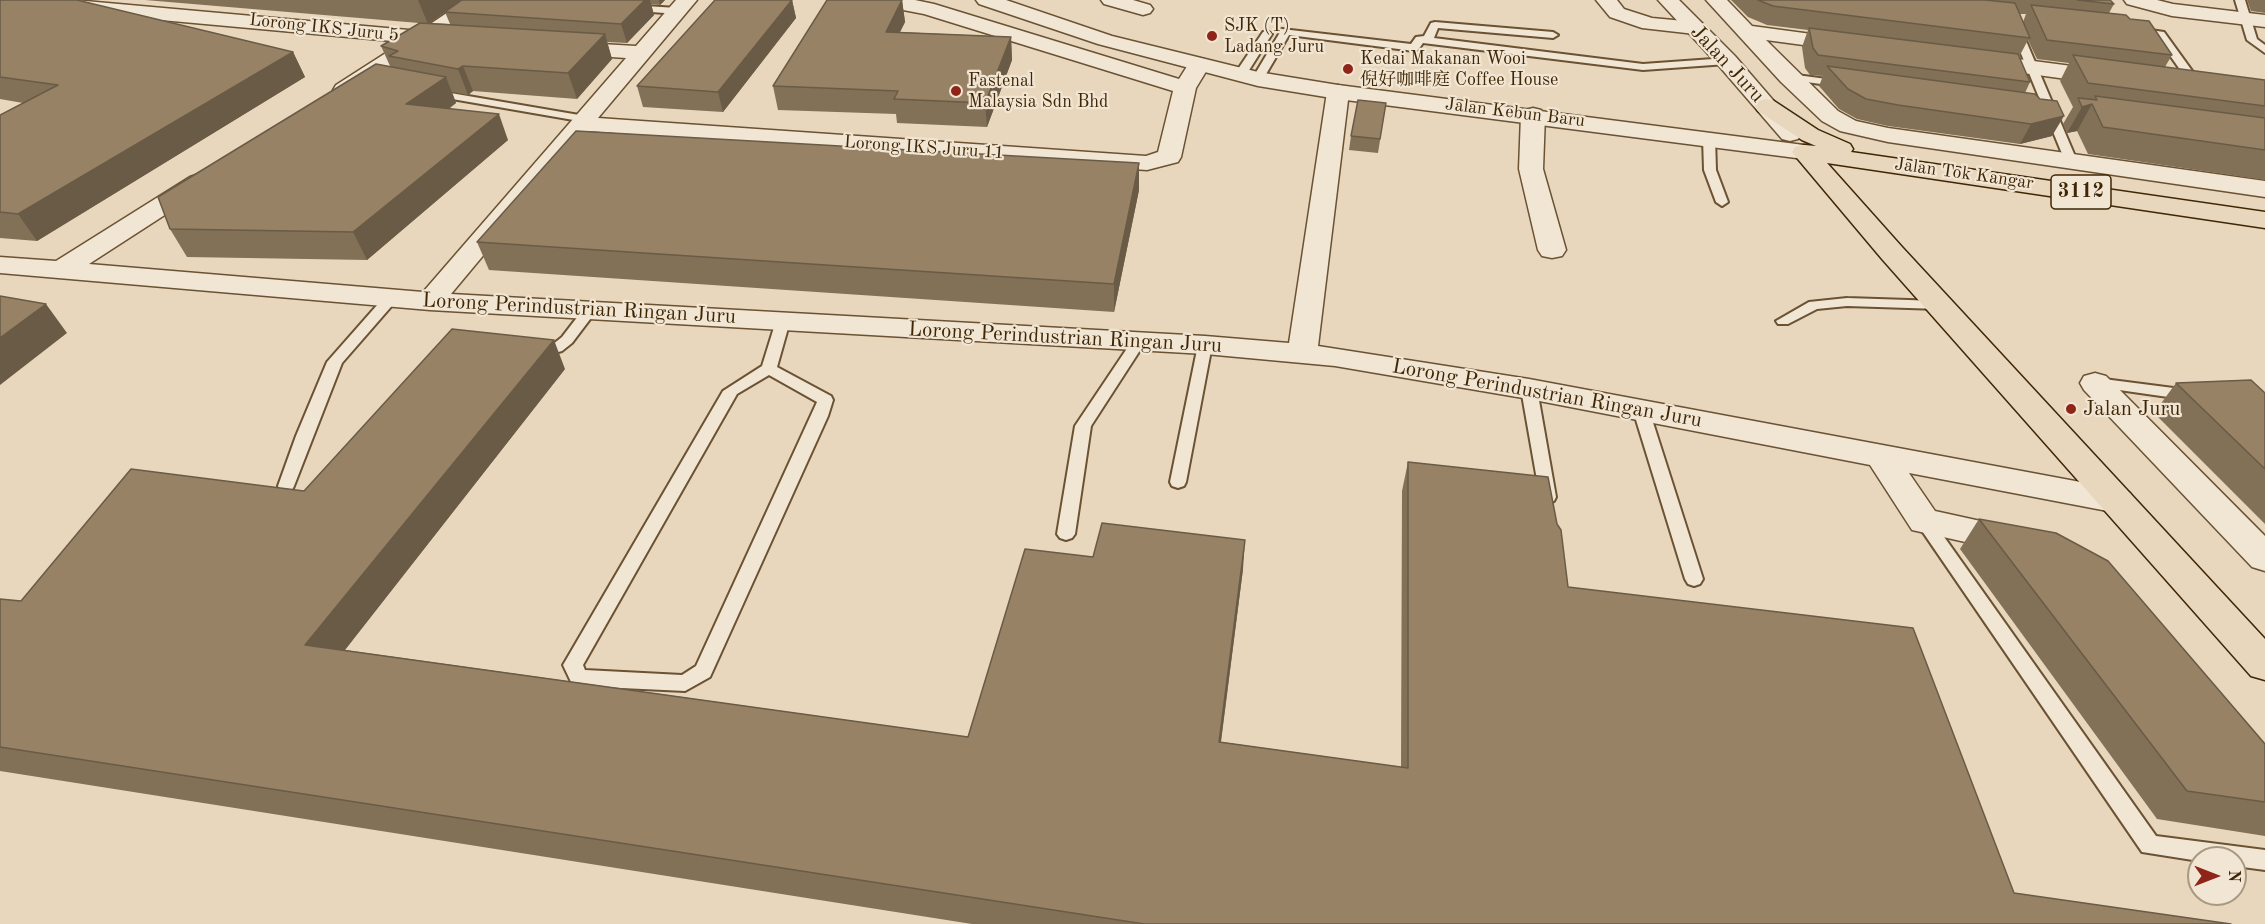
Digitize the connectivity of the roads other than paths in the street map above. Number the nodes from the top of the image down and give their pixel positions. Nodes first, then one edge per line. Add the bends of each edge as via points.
1 (7, 0) edge
2 (480, 0) edge
3 (879, 0) edge
4 (986, 0) edge
5 (1111, 0) edge
6 (1606, 0) edge
7 (1668, 0) edge
8 (1716, 0) edge
9 (2134, 0) edge
10 (253, 5) dead end
11 (682, 6) edge
12 (620, 8) edge
13 (1143, 9) dead end
14 (2250, 13) edge
15 (228, 19) junction
16 (2022, 19) edge
17 (1695, 28) junction
18 (2126, 30) edge
19 (1746, 32) junction
20 (1267, 34) dead end
21 (1553, 35) dead end
22 (426, 38) junction
23 (460, 40) edge
24 (1427, 40) junction
25 (551, 47) edge
26 (1872, 48) edge
27 (2265, 50) edge
28 (642, 53) junction
29 (1964, 59) edge
30 (1727, 61) junction
31 (1198, 65) junction
32 (2032, 68) junction
33 (1789, 76) junction
34 (1249, 77) junction
35 (2133, 81) edge
36 (2166, 85) edge
37 (1857, 86) edge
38 (1185, 88) junction
39 (418, 90) edge
40 (2200, 90) junction
41 (1338, 92) junction
42 (2222, 92) edge
43 (321, 104) edge
44 (1771, 112) junction
45 (1533, 115) junction
46 (583, 122) junction
47 (1709, 138) junction
48 (1804, 152) junction
49 (2071, 161) junction
50 (1898, 165) junction
51 (221, 168) edge
52 (2265, 189) edge
53 (1722, 202) dead end
54 (1848, 203) junction
55 (2265, 219) edge
56 (1552, 250) dead end
57 (0, 265) edge
58 (61, 270) junction
59 (391, 298) junction
60 (430, 301) junction
61 (1939, 305) junction
62 (590, 310) junction
63 (783, 321) junction
64 (1783, 321) dead end
65 (1140, 341) junction
66 (1205, 345) junction
67 (519, 352) edge
68 (1302, 354) junction
69 (769, 369) junction
70 (2095, 383) joint
71 (1529, 389) junction
72 (2210, 398) edge
73 (1641, 410) junction
74 (1882, 457) junction
75 (1178, 482) dead end
76 (286, 486) edge
77 (2118, 501) junction
78 (1552, 518) edge
79 (1924, 521) junction
80 (1066, 534) dead end
81 (2045, 546) edge
82 (2265, 558) edge
83 (1694, 579) dead end
84 (2265, 665) edge
85 (2265, 860) edge

1 - 15 street, Lorong IKS Juru 5
2 - 22 street
3 - 38 street via 927,8
4 - 31 street, Jalan Kebun Baru via 1051,24
5 - 13 street
6 - 17 street via 1617,13 1649,24
7 - 17 street, Jalan Juru
8 - 19 street
9 - 14 street via 2172,10
10 - 15 street
11 - 12 lane
11 - 28 street
14 - 27 lane via 2252,40
15 - 22 street, Lorong IKS Juru 5
16 - 32 lane via 2011,17
17 - 30 street, Jalan Juru
18 - 40 lane via 2160,34
19 - 26 street
19 - 33 street
20 - 34 lane
21 - 24 lane via 1435,25
22 - 23 street, Lorong IKS Juru 5
22 - 43 street via 367,80
24 - 30 lane via 1643,67
24 - 34 lane via 1420,39 1414,48 1286,31
25 - 28 street
28 - 46 street
29 - 32 street
30 - 44 street, Jalan Juru
31 - 34 street, Jalan Kebun Baru
31 - 38 street, Lorong IKS Juru 11
32 - 35 street
32 - 49 lane
33 - 37 lane
33 - 49 street via 1830,116 1848,126
34 - 41 street, Jalan Kebun Baru
36 - 40 street
38 - 46 street, Lorong IKS Juru 11 via 1169,157 1147,163
39 - 46 lane
40 - 42 street
41 - 45 street, Jalan Kebun Baru
41 - 68 street
44 - 47 street via 1769,127 1758,132
44 - 48 street, Jalan Juru
44 - 50 main road via 1842,150
45 - 47 street, Jalan Kebun Baru
45 - 56 street via 1532,169
46 - 60 street
47 - 48 street, Jalan Kebun Baru
47 - 53 lane via 1710,170
48 - 50 main road, Jalan Tok Kangar / 3112
48 - 54 main road, Jalan Juru
49 - 52 street
50 - 54 main road via 1849,175
50 - 55 main road, Jalan Tok Kangar / 3112
51 - 58 street
54 - 61 main road, Jalan Juru
57 - 58 street, Lorong Perindustrian Ringan Juru
58 - 59 street, Lorong Perindustrian Ringan Juru
59 - 60 street, Lorong Perindustrian Ringan Juru
59 - 76 lane via 335,362
60 - 62 street, Lorong Perindustrian Ringan Juru
61 - 64 lane via 1814,305
61 - 77 main road, Jalan Juru
62 - 63 street, Lorong Perindustrian Ringan Juru
62 - 67 lane via 557,348 543,353
63 - 65 street, Lorong Perindustrian Ringan Juru
63 - 69 lane
65 - 66 street, Lorong Perindustrian Ringan Juru
65 - 80 lane via 1083,426
66 - 68 street, Lorong Perindustrian Ringan Juru
66 - 75 lane
68 - 71 street, Lorong Perindustrian Ringan Juru
69 - 69 lane via 731,391 573,665 579,678 685,682 704,671 825,400
70 - 72 lane
70 - 82 street
71 - 73 street, Lorong Perindustrian Ringan Juru
71 - 78 lane
73 - 74 street, Lorong Perindustrian Ringan Juru
73 - 83 lane
74 - 77 street, Lorong Perindustrian Ringan Juru
74 - 79 street
77 - 84 main road, Jalan Juru
79 - 81 street
79 - 85 lane via 2150,844

